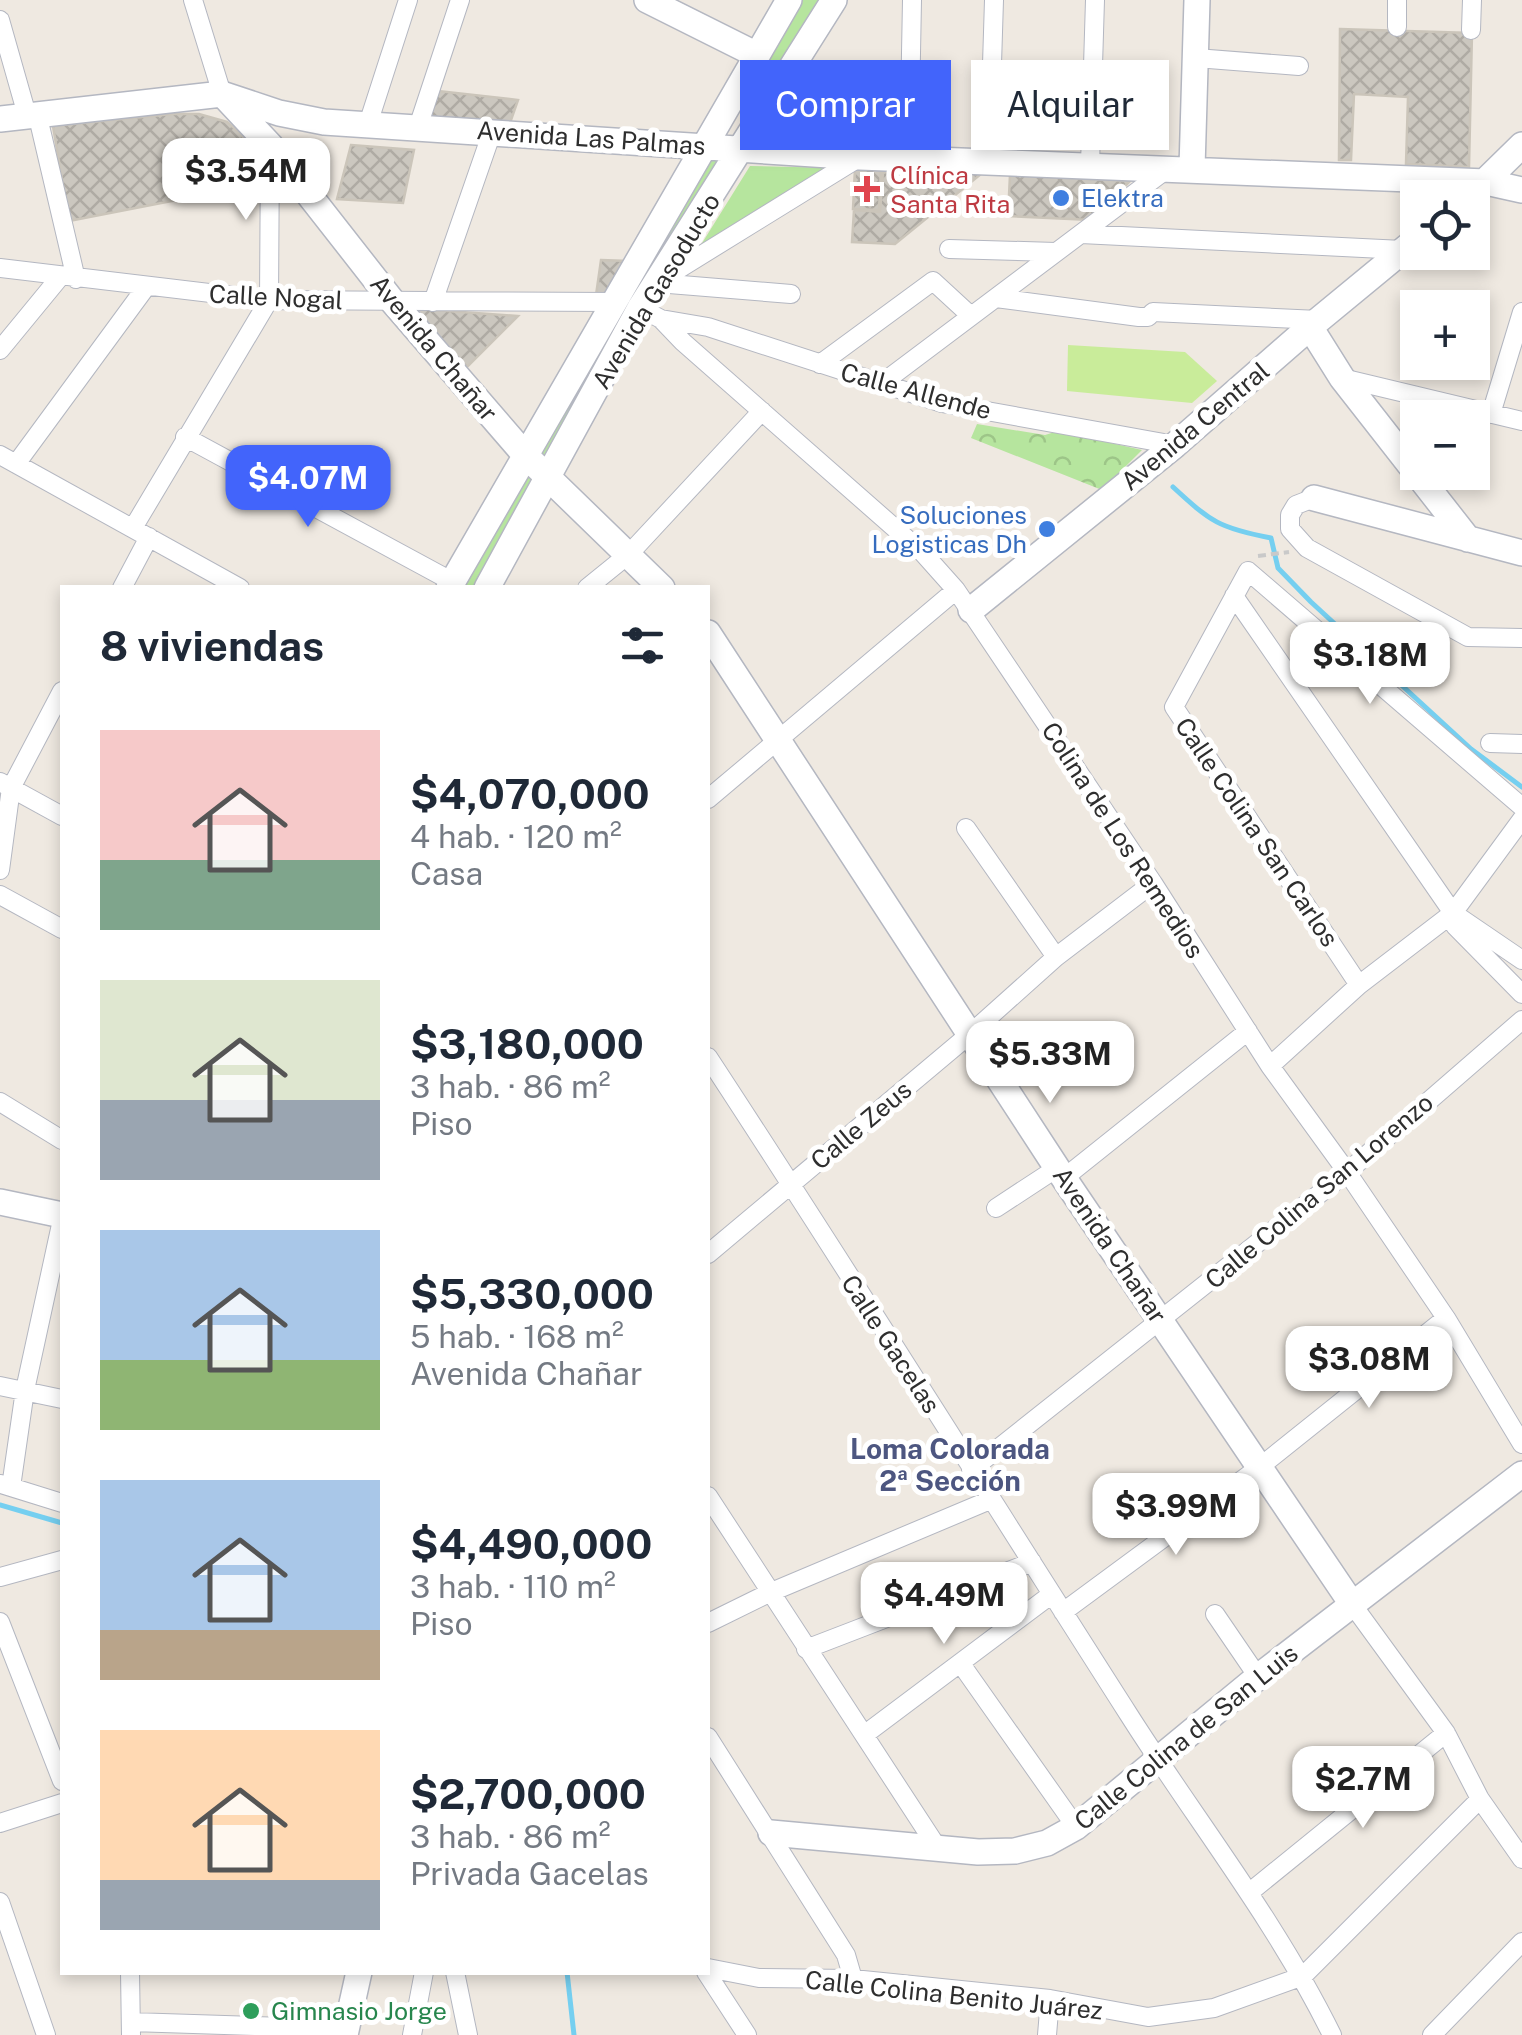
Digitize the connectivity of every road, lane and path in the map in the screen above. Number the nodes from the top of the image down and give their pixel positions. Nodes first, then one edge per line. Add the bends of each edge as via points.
1 (193, 0) edge
2 (408, 0) edge
3 (460, 0) edge
4 (788, 0) edge
5 (834, 0) edge
6 (912, 0) edge
7 (994, 0) edge
8 (1095, 0) edge
9 (1197, 0) edge
10 (1397, 0) edge
11 (1472, 0) edge
12 (662, 3) edge
13 (0, 20) edge
14 (1397, 27) dead end
15 (1471, 30) dead end
16 (757, 56) junction
17 (1196, 58) junction
18 (797, 60) edge
19 (1299, 66) dead end
20 (222, 94) junction
21 (32, 114) junction
22 (0, 119) edge
23 (368, 124) junction
24 (418, 127) junction
25 (492, 132) junction
26 (1522, 145) edge
27 (270, 146) junction
28 (706, 146) junction
29 (740, 148) edge
30 (742, 150) edge
31 (769, 150) edge
32 (860, 157) junction
33 (909, 159) junction
34 (988, 161) junction
35 (1090, 165) junction
36 (1180, 168) junction
37 (1487, 180) edge
38 (1400, 184) edge
39 (1490, 190) edge
40 (1522, 190) edge
41 (1080, 234) junction
42 (1400, 244) edge
43 (950, 250) dead end
44 (1056, 252) junction
45 (1400, 252) edge
46 (0, 268) edge
47 (68, 278) junction
48 (656, 283) junction
49 (146, 287) junction
50 (791, 294) dead end
51 (996, 298) junction
52 (270, 300) junction
53 (393, 302) junction
54 (433, 302) junction
55 (614, 302) junction
56 (1522, 312) edge
57 (651, 313) junction
58 (971, 316) junction
59 (1314, 323) junction
60 (0, 350) edge
61 (820, 364) junction
62 (1342, 378) junction
63 (881, 384) junction
64 (762, 412) junction
65 (1491, 414) junction
66 (1522, 421) edge
67 (185, 437) junction
68 (1175, 446) junction
69 (526, 456) junction
70 (8, 460) edge
71 (548, 480) junction
72 (1314, 498) joint
73 (141, 533) junction
74 (1468, 539) junction
75 (1288, 552) dead end
76 (1522, 553) edge
77 (629, 554) junction
78 (1261, 555) dead end
79 (123, 585) edge
80 (235, 585) edge
81 (451, 585) edge
82 (489, 585) edge
83 (591, 585) edge
84 (659, 585) edge
85 (1234, 596) junction
86 (963, 600) junction
87 (710, 636) edge
88 (1522, 638) edge
89 (60, 695) edge
90 (778, 741) junction
91 (1490, 743) dead end
92 (1522, 744) edge
93 (6, 786) edge
94 (710, 797) edge
95 (1522, 808) edge
96 (60, 815) edge
97 (1522, 819) edge
98 (966, 828) dead end
99 (0, 870) edge
100 (1152, 882) junction
101 (0, 895) edge
102 (1453, 914) junction
103 (60, 928) edge
104 (1056, 957) junction
105 (1522, 960) edge
106 (1359, 985) junction
107 (1522, 994) edge
108 (1522, 1020) edge
109 (1248, 1031) junction
110 (970, 1034) junction
111 (710, 1060) edge
112 (1270, 1066) junction
113 (0, 1102) edge
114 (60, 1139) edge
115 (1347, 1172) junction
116 (1060, 1173) junction
117 (789, 1185) junction
118 (0, 1202) edge
119 (996, 1208) dead end
120 (60, 1217) edge
121 (60, 1227) edge
122 (710, 1252) edge
123 (1446, 1318) junction
124 (1162, 1320) junction
125 (0, 1386) edge
126 (26, 1390) junction
127 (60, 1398) edge
128 (1522, 1444) edge
129 (1261, 1466) junction
130 (971, 1470) junction
131 (1522, 1474) edge
132 (6, 1485) edge
133 (710, 1499) edge
134 (990, 1500) junction
135 (60, 1502) edge
136 (60, 1561) edge
137 (1032, 1562) junction
138 (0, 1577) edge
139 (769, 1593) junction
140 (1052, 1594) junction
141 (1352, 1604) junction
142 (1063, 1612) junction
143 (1215, 1614) dead end
144 (0, 1622) edge
145 (710, 1622) edge
146 (806, 1649) junction
147 (962, 1664) junction
148 (1258, 1678) junction
149 (1446, 1733) junction
150 (864, 1736) junction
151 (710, 1740) edge
152 (1157, 1760) junction
153 (60, 1776) edge
154 (1480, 1799) junction
155 (60, 1805) edge
156 (0, 1823) edge
157 (1076, 1827) junction
158 (772, 1833) junction
159 (939, 1850) junction
160 (1522, 1859) edge
161 (1250, 1892) junction
162 (0, 1902) edge
163 (1522, 1942) edge
164 (710, 1970) edge
165 (130, 1975) edge
166 (358, 1975) edge
167 (423, 1975) edge
168 (455, 1975) edge
169 (710, 1975) edge
170 (1303, 1976) junction
171 (853, 1979) junction
172 (1050, 1999) junction
173 (131, 2029) edge
174 (346, 2032) edge
175 (46, 2035) edge
176 (412, 2035) edge
177 (468, 2035) edge
178 (747, 2035) edge
179 (1048, 2035) edge
180 (1332, 2035) edge
181 (1432, 2035) edge

1 - 20 street
2 - 23 street
3 - 24 street
4 - 16 street, Avenida Gasoducto
5 - 18 street, Avenida Gasoducto
6 - 33 street
7 - 34 street
8 - 35 street
9 - 17 street
10 - 14 street
11 - 15 street
12 - 16 street
13 - 21 street
16 - 28 street, Avenida Gasoducto
17 - 19 street
17 - 36 street
20 - 21 street, Avenida Las Palmas
20 - 23 street, Avenida Las Palmas via 294,116
20 - 27 street, Avenida Chañar
21 - 22 street, Avenida Las Palmas
21 - 47 street
23 - 24 street, Avenida Las Palmas
24 - 25 street, Avenida Las Palmas
25 - 28 street, Avenida Las Palmas
25 - 54 street
26 - 37 street
27 - 52 street
27 - 53 street, Avenida Chañar
28 - 29 street, Avenida Las Palmas
28 - 55 street, Avenida Gasoducto
30 - 48 street, Avenida Gasoducto
31 - 32 street, Avenida Las Palmas
32 - 33 street, Avenida Las Palmas
32 - 48 street
33 - 34 street, Avenida Las Palmas
34 - 35 street, Avenida Las Palmas
35 - 36 street, Avenida Las Palmas
36 - 38 street, Avenida Las Palmas
36 - 41 street
39 - 40 street, Avenida Las Palmas
41 - 42 street
41 - 44 street
43 - 44 street
44 - 51 street
45 - 59 street, Avenida Central
46 - 47 street, Calle Nogal
47 - 49 street, Calle Nogal
47 - 60 street
48 - 50 street
48 - 57 street, Avenida Gasoducto
49 - 52 street, Calle Nogal
49 - 70 street
51 - 58 street
51 - 59 street via 1139,317 1164,312
52 - 53 street, Calle Nogal
52 - 67 street
53 - 54 street, Calle Nogal
53 - 69 street, Avenida Chañar
54 - 55 street, Calle Nogal
55 - 69 street, Avenida Gasoducto
56 - 65 street
57 - 61 street, Calle Allende
57 - 64 street, Colina de Los Remedios
57 - 71 street, Avenida Gasoducto
58 - 61 street via 933,282
58 - 63 street
59 - 62 street
59 - 68 street, Avenida Central
61 - 63 street, Calle Allende
62 - 65 street
62 - 74 street
63 - 68 street, Calle Allende via 942,403
64 - 77 street
64 - 86 street, Colina de Los Remedios via 923,554
65 - 66 street
67 - 73 street
67 - 81 street
68 - 86 street, Avenida Central
69 - 71 street, Avenida Chañar
69 - 81 street, Avenida Gasoducto
70 - 73 street
71 - 77 street, Avenida Chañar
71 - 82 street, Avenida Gasoducto
72 - 74 street
72 - 88 street via 1290,515 1290,530 1307,548 1468,637
73 - 79 street
73 - 80 street
74 - 76 street
75 - 78 path
77 - 83 street
77 - 84 street, Avenida Chañar
85 - 95 street, Calle Colina San Carlos via 1248,571
85 - 102 street
85 - 106 street, Calle Colina San Carlos via 1174,707
86 - 90 street
86 - 100 street, Colina de Los Remedios
87 - 90 street, Avenida Chañar
89 - 93 street
90 - 94 street
90 - 110 street, Avenida Chañar
91 - 92 street
93 - 96 street
93 - 99 street
97 - 102 street
98 - 104 street
100 - 104 street, Calle Zeus
100 - 109 street, Colina de Los Remedios
101 - 103 street
102 - 105 street
102 - 106 street
102 - 107 street via 1455,926
104 - 110 street, Calle Zeus
106 - 112 street
108 - 115 street, Calle Colina San Lorenzo
109 - 112 street, Colina de Los Remedios
109 - 116 street
110 - 116 street, Avenida Chañar
110 - 117 street, Calle Zeus
111 - 117 street, Calle Gacelas
112 - 115 street, Colina de Los Remedios
113 - 114 street
115 - 123 street, Colina de Los Remedios
115 - 124 street, Calle Colina San Lorenzo
116 - 119 street
116 - 124 street, Avenida Chañar
117 - 122 street, Calle Zeus
117 - 130 street, Calle Gacelas
118 - 120 street
121 - 126 street
123 - 128 street, Colina de Los Remedios
123 - 129 street
124 - 129 street, Avenida Chañar
124 - 130 street, Calle Colina San Lorenzo
125 - 126 street
126 - 127 street
126 - 132 street
129 - 141 street, Avenida Chañar
129 - 142 street
130 - 134 street, Calle Gacelas
131 - 141 street, Calle Colina de San Luis
132 - 135 street
133 - 139 street
134 - 137 street, Calle Gacelas
134 - 139 street
136 - 138 street
137 - 140 street, Calle Gacelas
137 - 146 street
139 - 145 street
139 - 146 street
140 - 142 street, Calle Gacelas
140 - 147 street
141 - 148 street, Calle Colina de San Luis
141 - 149 street
142 - 152 street, Calle Gacelas
143 - 148 street
144 - 153 street
146 - 150 street
147 - 150 street
147 - 157 street
148 - 152 street, Calle Colina de San Luis
149 - 154 street
149 - 161 street
150 - 159 street
151 - 158 street
152 - 157 street, Calle Colina de San Luis
152 - 161 street, Calle Gacelas
154 - 160 street
154 - 170 street, Calle Colina Benito Juárez
155 - 156 street
157 - 159 street, Calle Colina de San Luis via 1015,1851
158 - 159 street, Calle Colina de San Luis
158 - 171 street via 846,1954
161 - 170 street, Calle Gacelas
162 - 175 street
163 - 181 street
164 - 171 street, Calle Colina Benito Juárez
165 - 173 street
166 - 174 street
167 - 176 street
168 - 177 street
169 - 178 street
170 - 172 street, Calle Colina Benito Juárez via 1214,2008 1148,2017
170 - 180 street, Calle Gacelas
171 - 172 street, Calle Colina Benito Juárez
172 - 179 street
173 - 174 street

